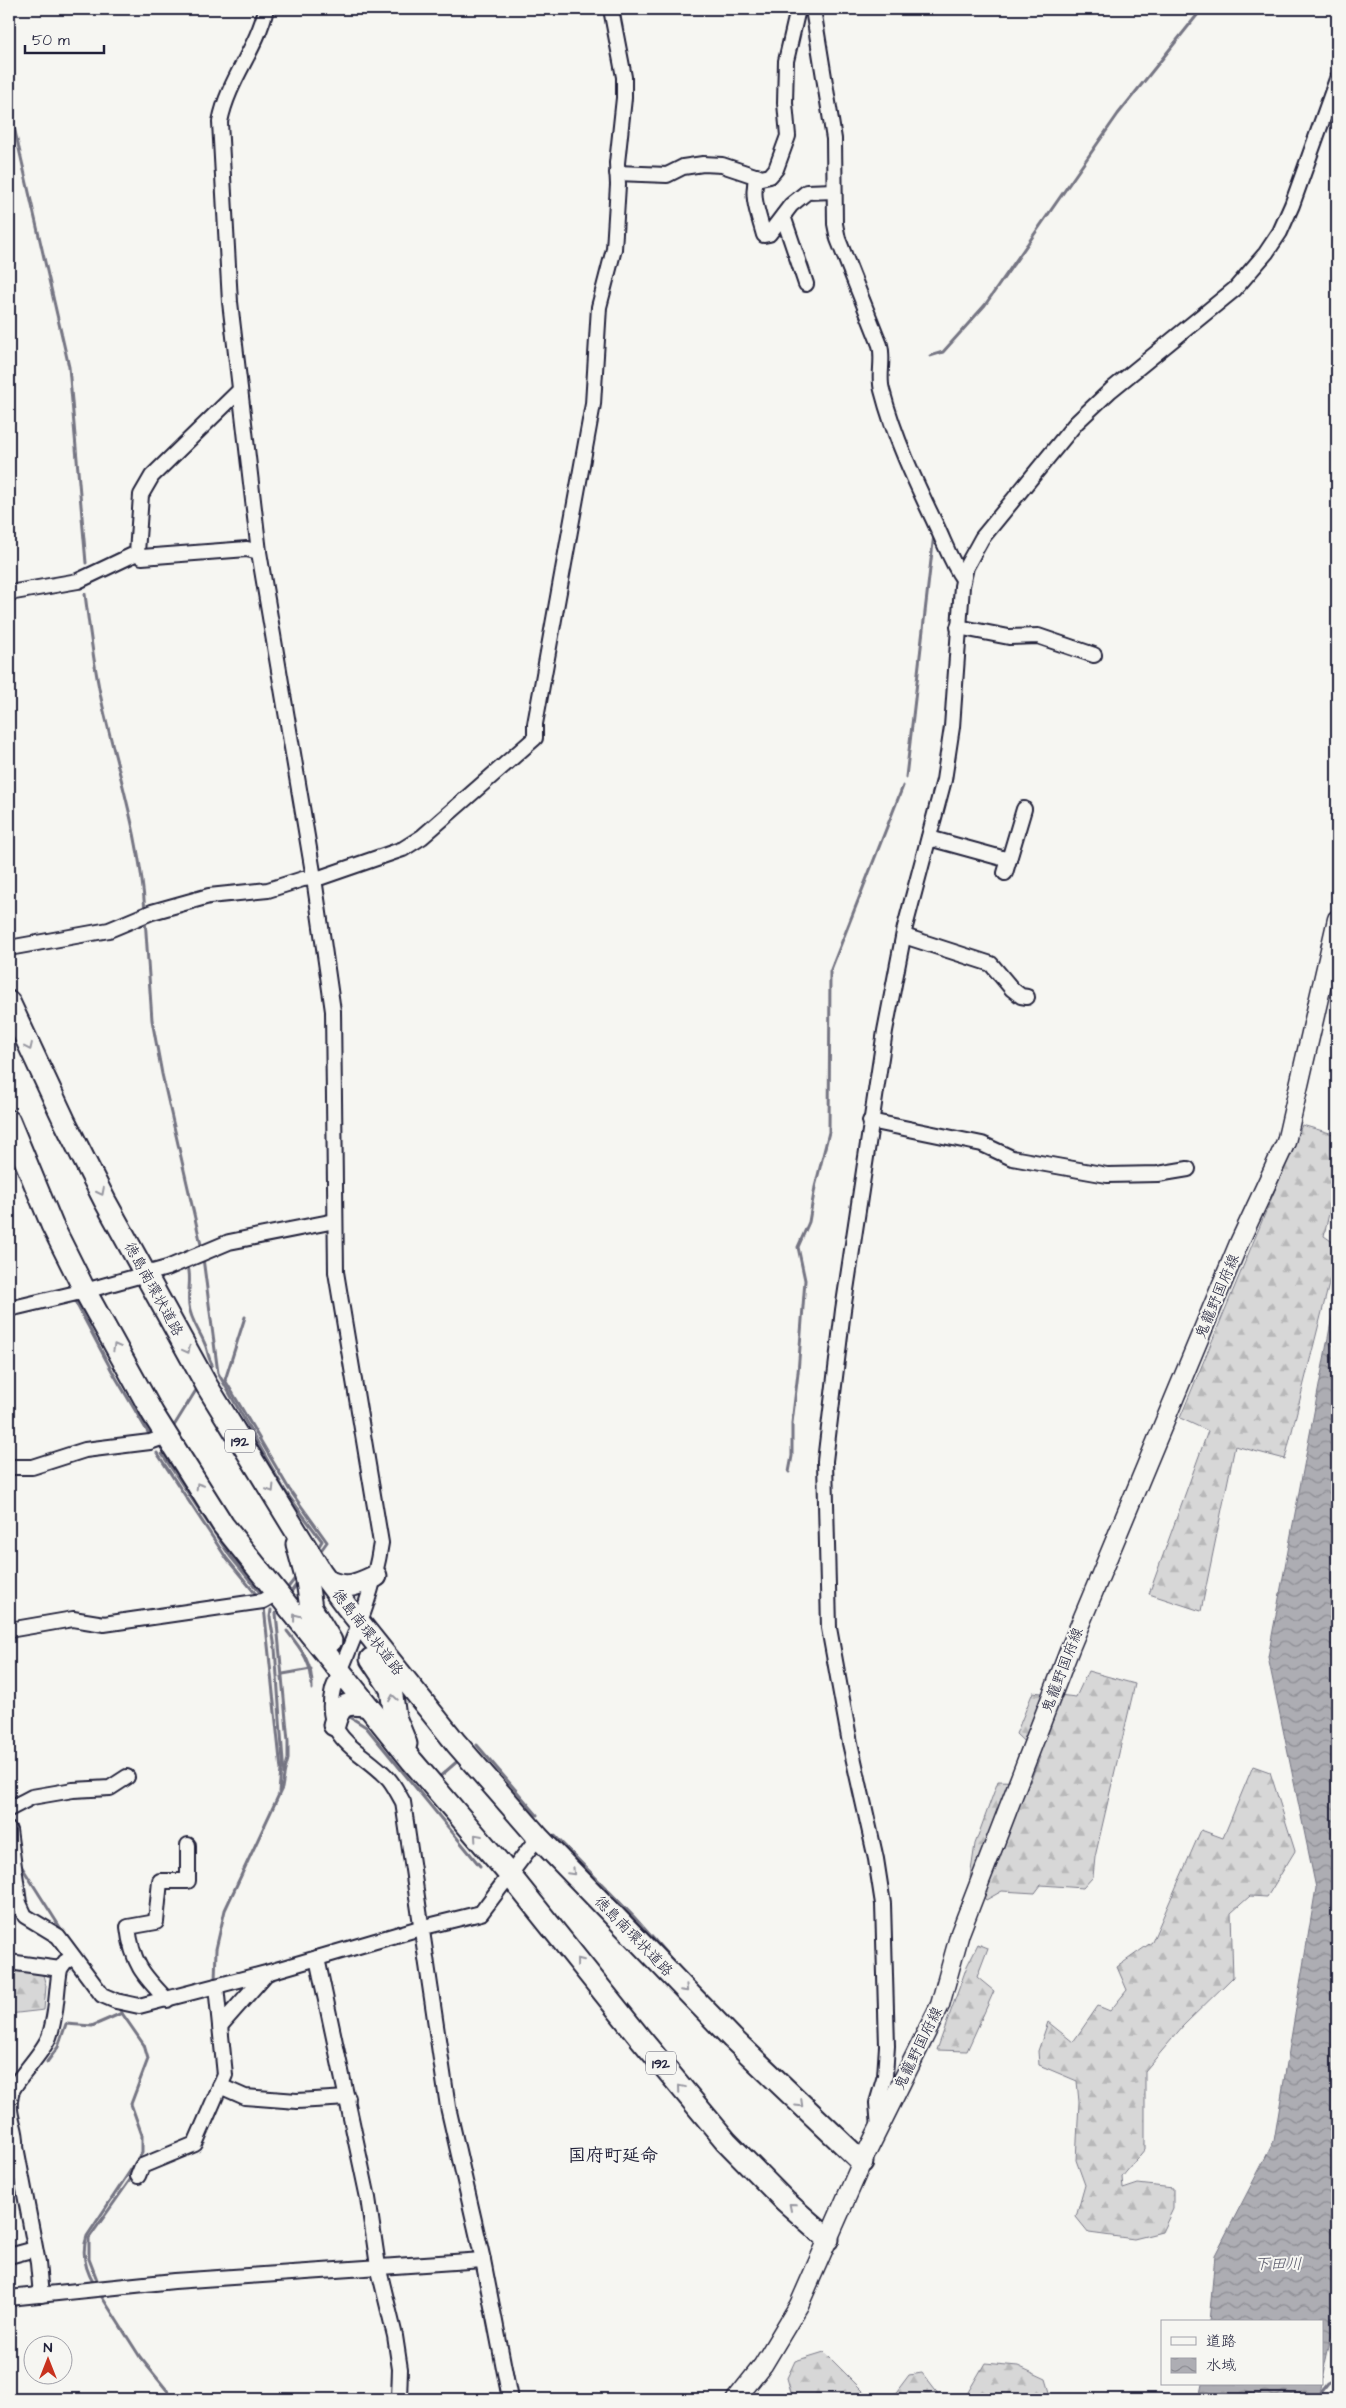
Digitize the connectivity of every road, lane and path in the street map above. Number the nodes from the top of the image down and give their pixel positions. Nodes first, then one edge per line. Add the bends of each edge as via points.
1 (266, 9) edge
2 (611, 9) edge
3 (798, 9) edge
4 (813, 9) edge
5 (1337, 79) edge
6 (617, 173) junction
7 (757, 176) junction
8 (834, 192) junction
9 (783, 216) junction
10 (806, 284) dead end
11 (240, 390) junction
12 (259, 552) junction
13 (137, 553) junction
14 (963, 579) junction
15 (9, 593) edge
16 (958, 627) junction
17 (1094, 654) dead end
18 (1024, 809) dead end
19 (929, 838) junction
20 (314, 878) junction
21 (1337, 920) edge
22 (904, 936) junction
23 (9, 948) edge
24 (1027, 997) dead end
25 (9, 1002) edge
26 (9, 1121) edge
27 (870, 1121) junction
28 (1188, 1170) dead end
29 (334, 1221) junction
30 (145, 1273) junction
31 (85, 1291) junction
32 (9, 1309) edge
33 (167, 1436) junction
34 (9, 1467) edge
35 (292, 1524) junction
36 (376, 1576) junction
37 (329, 1582) junction
38 (277, 1592) junction
39 (360, 1624) junction
40 (9, 1630) edge
41 (340, 1671) junction
42 (367, 1706) junction
43 (334, 1725) junction
44 (412, 1761) junction
45 (127, 1776) dead end
46 (9, 1809) edge
47 (9, 1830) edge
48 (538, 1837) junction
49 (188, 1845) dead end
50 (509, 1874) junction
51 (420, 1928) junction
52 (73, 1957) junction
53 (317, 1958) junction
54 (9, 1962) edge
55 (60, 1969) junction
56 (266, 1973) junction
57 (216, 1986) junction
58 (167, 2000) junction
59 (220, 2026) junction
60 (220, 2086) junction
61 (348, 2098) junction
62 (879, 2128) junction
63 (862, 2162) junction
64 (138, 2176) dead end
65 (828, 2239) junction
66 (35, 2249) junction
67 (9, 2256) edge
68 (483, 2260) junction
69 (378, 2266) junction
70 (41, 2295) junction
71 (9, 2298) edge
72 (398, 2399) edge
73 (510, 2399) edge
74 (736, 2399) edge

1 - 11 street via 260,33 224,102 220,122 227,266
2 - 6 street via 624,91
3 - 7 street via 786,60 786,143 770,176
4 - 8 street via 834,139
5 - 14 street via 1292,205 1266,253 1236,289 1111,390 1076,423 982,538 966,566
6 - 7 street via 666,175 683,167 704,164 722,165
6 - 20 street via 614,249 599,307 593,404 535,738 422,837 403,849
7 - 9 street via 753,187 764,235 769,234
8 - 9 street via 807,192
8 - 14 street via 838,239 880,345 883,358 881,388 890,416 951,562
9 - 10 street
11 - 12 street
11 - 13 street via 152,476 141,495
12 - 13 street via 247,549 142,557
12 - 20 street
13 - 15 street via 78,581
14 - 16 street
16 - 17 street via 1010,637 1038,636
16 - 19 street via 952,726 944,780
18 - 19 street via 1007,867
19 - 22 street
20 - 23 street via 303,878 268,890 209,896 109,930
20 - 29 street via 333,1011
21 - 62 main road, 鬼籠野国府線 via 1286,1142 1239,1243 1071,1646 960,1933 940,2004
22 - 24 street via 991,964 1012,989
22 - 27 street
25 -> 30 highway, 徳島南環状道路 / 192 via 65,1122
26 - 31 highway, 192 via 52,1225
27 - 28 street via 982,1144 1012,1158 1107,1175
27 - 62 street via 834,1372 825,1460 829,1628 884,1904 887,2046 885,2076 877,2103
29 - 30 street via 229,1242 167,1268
29 - 36 street via 336,1272 381,1543
30 - 31 street
30 -> 35 highway, 徳島南環状道路 / 192 via 207,1386
31 - 32 street
33 -> 31 highway, 192
33 - 34 street via 150,1442 85,1450 32,1466
38 -> 33 highway, 192 via 223,1525
35 - 37 highway, 徳島南環状道路 / 192
35 - 41 highway via 311,1608 330,1640
36 - 37 highway via 354,1586 337,1586
36 - 39 street
37 - 39 highway, 徳島南環状道路 / 192
38 - 40 street via 264,1601 123,1622 104,1624 72,1619
41 -> 38 highway, 192
39 - 41 street
44 -> 39 highway via 395,1717 391,1689 369,1656
39 - 48 highway, 徳島南環状道路 / 192 via 456,1743
41 - 42 highway, 192
41 - 43 street via 330,1704
42 - 43 highway via 350,1704 343,1707 337,1713
42 - 44 highway, 192
43 - 51 street via 356,1752 388,1776 403,1802
50 -> 44 highway, 192
45 - 46 street via 110,1788 32,1797
47 - 52 street via 20,1909 30,1920 58,1936
48 - 50 street
48 -> 63 highway, 徳島南環状道路 / 192 via 732,2038
49 - 58 street via 188,1881 160,1881 156,1922 128,1927 129,1940 140,1970
50 - 51 street via 481,1913
65 -> 50 highway, 192 via 726,2141
51 - 53 street
51 - 68 street via 448,2107
52 - 55 street
52 - 58 street via 98,1991 113,2000 139,2006
53 - 56 street
53 - 61 street
54 - 55 street
55 - 66 street via 49,2037 38,2058 11,2092 9,2107
56 - 57 street
56 - 59 street
57 - 58 street
57 - 59 street
59 - 60 street via 225,2075
60 - 61 street via 245,2097 297,2101
60 - 64 street via 195,2144 142,2166
61 - 69 street
62 - 63 main road, 鬼籠野国府線
63 - 65 main road, 鬼籠野国府線
65 - 74 main road, 鬼籠野国府線 via 799,2305 763,2365
66 - 67 street
66 - 70 street
68 - 69 street
68 - 73 street
69 - 70 street via 174,2281
69 - 72 street via 400,2369
70 - 71 street

